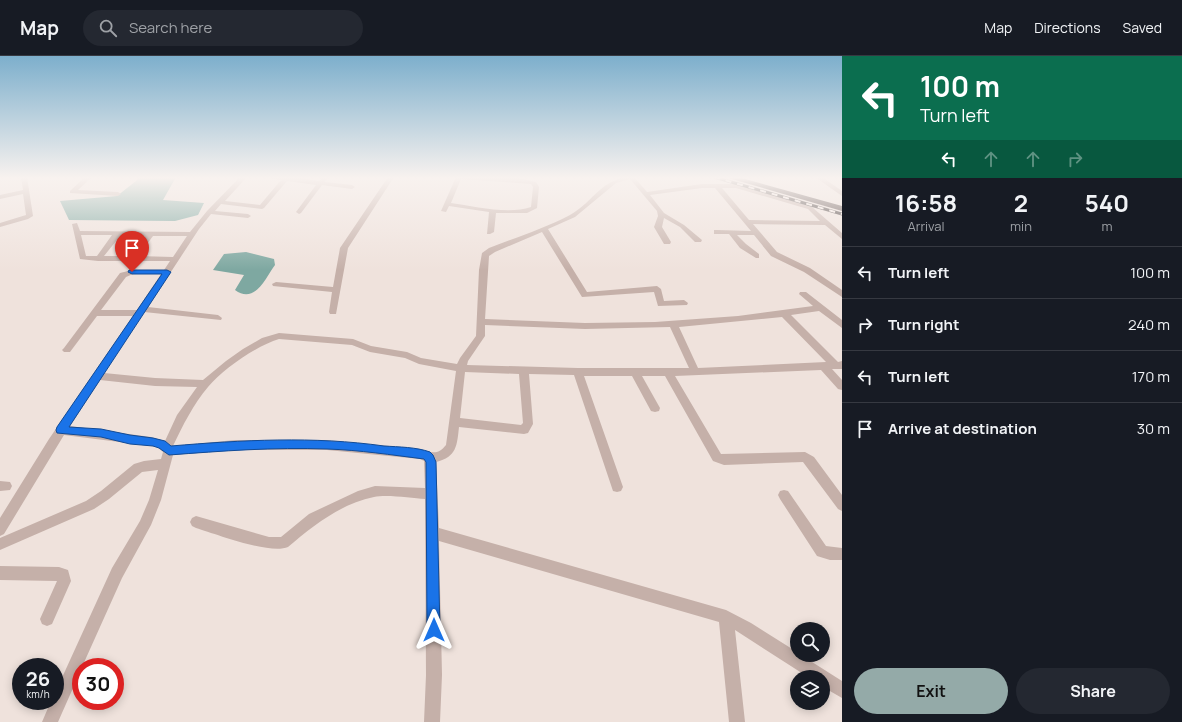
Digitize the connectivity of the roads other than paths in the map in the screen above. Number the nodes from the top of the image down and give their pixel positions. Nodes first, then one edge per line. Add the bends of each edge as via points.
1 (29, 208) edge
2 (213, 208) edge
3 (303, 208) edge
4 (370, 208) edge
5 (463, 208) edge
6 (533, 208) edge
7 (583, 208) edge
8 (657, 208) edge
9 (735, 208) edge
10 (809, 208) edge
11 (493, 210) junction
12 (209, 212) junction
13 (300, 212) dead end
14 (661, 214) junction
15 (248, 216) dead end
16 (747, 222) junction
17 (826, 223) junction
18 (75, 224) dead end
19 (0, 225) edge
20 (544, 229) junction
21 (490, 232) dead end
22 (717, 232) dead end
23 (731, 232) junction
24 (118, 233) junction
25 (151, 233) junction
26 (755, 233) junction
27 (77, 234) junction
28 (193, 234) junction
29 (842, 237) edge
30 (698, 240) dead end
31 (668, 242) dead end
32 (756, 256) dead end
33 (98, 258) junction
34 (132, 259) junction
35 (176, 259) junction
36 (167, 272) junction
37 (276, 284) dead end
38 (336, 290) junction
39 (803, 294) dead end
40 (842, 294) edge
41 (684, 303) dead end
42 (821, 308) junction
43 (141, 311) junction
44 (333, 312) dead end
45 (95, 313) junction
46 (784, 314) junction
47 (218, 318) dead end
48 (481, 322) junction
49 (673, 323) junction
50 (842, 325) edge
51 (67, 350) dead end
52 (839, 365) edge
53 (823, 366) junction
54 (461, 368) junction
55 (524, 370) junction
56 (578, 372) junction
57 (635, 372) junction
58 (668, 372) junction
59 (695, 372) junction
60 (97, 376) junction
61 (205, 384) junction
62 (842, 386) edge
63 (655, 408) dead end
64 (455, 422) junction
65 (61, 430) junction
66 (168, 449) junction
67 (430, 458) junction
68 (166, 464) junction
69 (617, 487) dead end
70 (432, 494) junction
71 (784, 495) dead end
72 (842, 505) edge
73 (196, 522) dead end
74 (0, 530) edge
75 (433, 533) junction
76 (0, 544) edge
77 (842, 554) edge
78 (0, 572) edge
79 (726, 617) junction
80 (48, 619) dead end
81 (811, 670) edge
82 (830, 682) edge
83 (842, 690) edge
84 (50, 722) edge
85 (432, 722) edge
86 (737, 722) edge

1 - 19 street via 29,217
2 - 12 street
3 - 13 street
4 - 38 street via 344,248
5 - 11 street
6 - 11 street via 513,212
7 - 20 street via 574,216
8 - 14 street
9 - 16 street
10 - 17 street
11 - 21 street
12 - 15 street
12 - 28 street
14 - 30 street via 678,223
14 - 31 street via 658,227
16 - 17 street
16 - 26 street
17 - 29 street
18 - 27 street
20 - 41 street via 585,295 657,289 661,304
20 - 48 street via 485,255 482,270
22 - 23 street
23 - 26 street
23 - 32 street
24 - 25 street
24 - 27 street
24 - 33 street
25 - 28 street
25 - 34 street
26 - 40 street via 774,254 807,270
27 - 33 street via 83,257
28 - 35 street
33 - 34 street
34 - 35 street
35 - 36 street
36 - 43 street
36 - 45 street via 125,274
37 - 38 street
38 - 44 street
39 - 42 street
42 - 46 street
42 - 50 street
43 - 45 street
43 - 47 street
43 - 60 street
45 - 51 street
46 - 49 street
46 - 52 street
48 - 49 street via 599,326
48 - 54 street via 480,336 463,360
49 - 59 street
52 - 53 street
53 - 59 street
53 - 62 street
54 - 55 street
54 - 61 street via 419,361 407,355 370,349 353,342 279,336 265,340 246,351
54 - 64 street
55 - 56 street
55 - 64 street via 528,424 524,430
56 - 57 street
56 - 69 street
57 - 58 street
57 - 63 street
58 - 59 street
58 - 72 street via 717,458 724,460 805,457 810,460
60 - 61 street
60 - 65 street
61 - 66 street via 181,418
64 - 67 street via 451,446 447,453 438,458
65 - 66 street via 101,433 153,442
65 - 74 street
66 - 67 street via 327,444 421,454
66 - 68 street
67 - 70 street
68 - 76 street via 138,468 90,505
68 - 84 street via 156,500 145,526 117,573
70 - 73 street via 382,491 362,495 323,512 283,543 269,543
70 - 75 street
71 - 77 street via 822,551
75 - 79 street
75 - 85 street
78 - 80 street via 63,575 64,581
79 - 81 street
79 - 86 street
82 - 83 street

